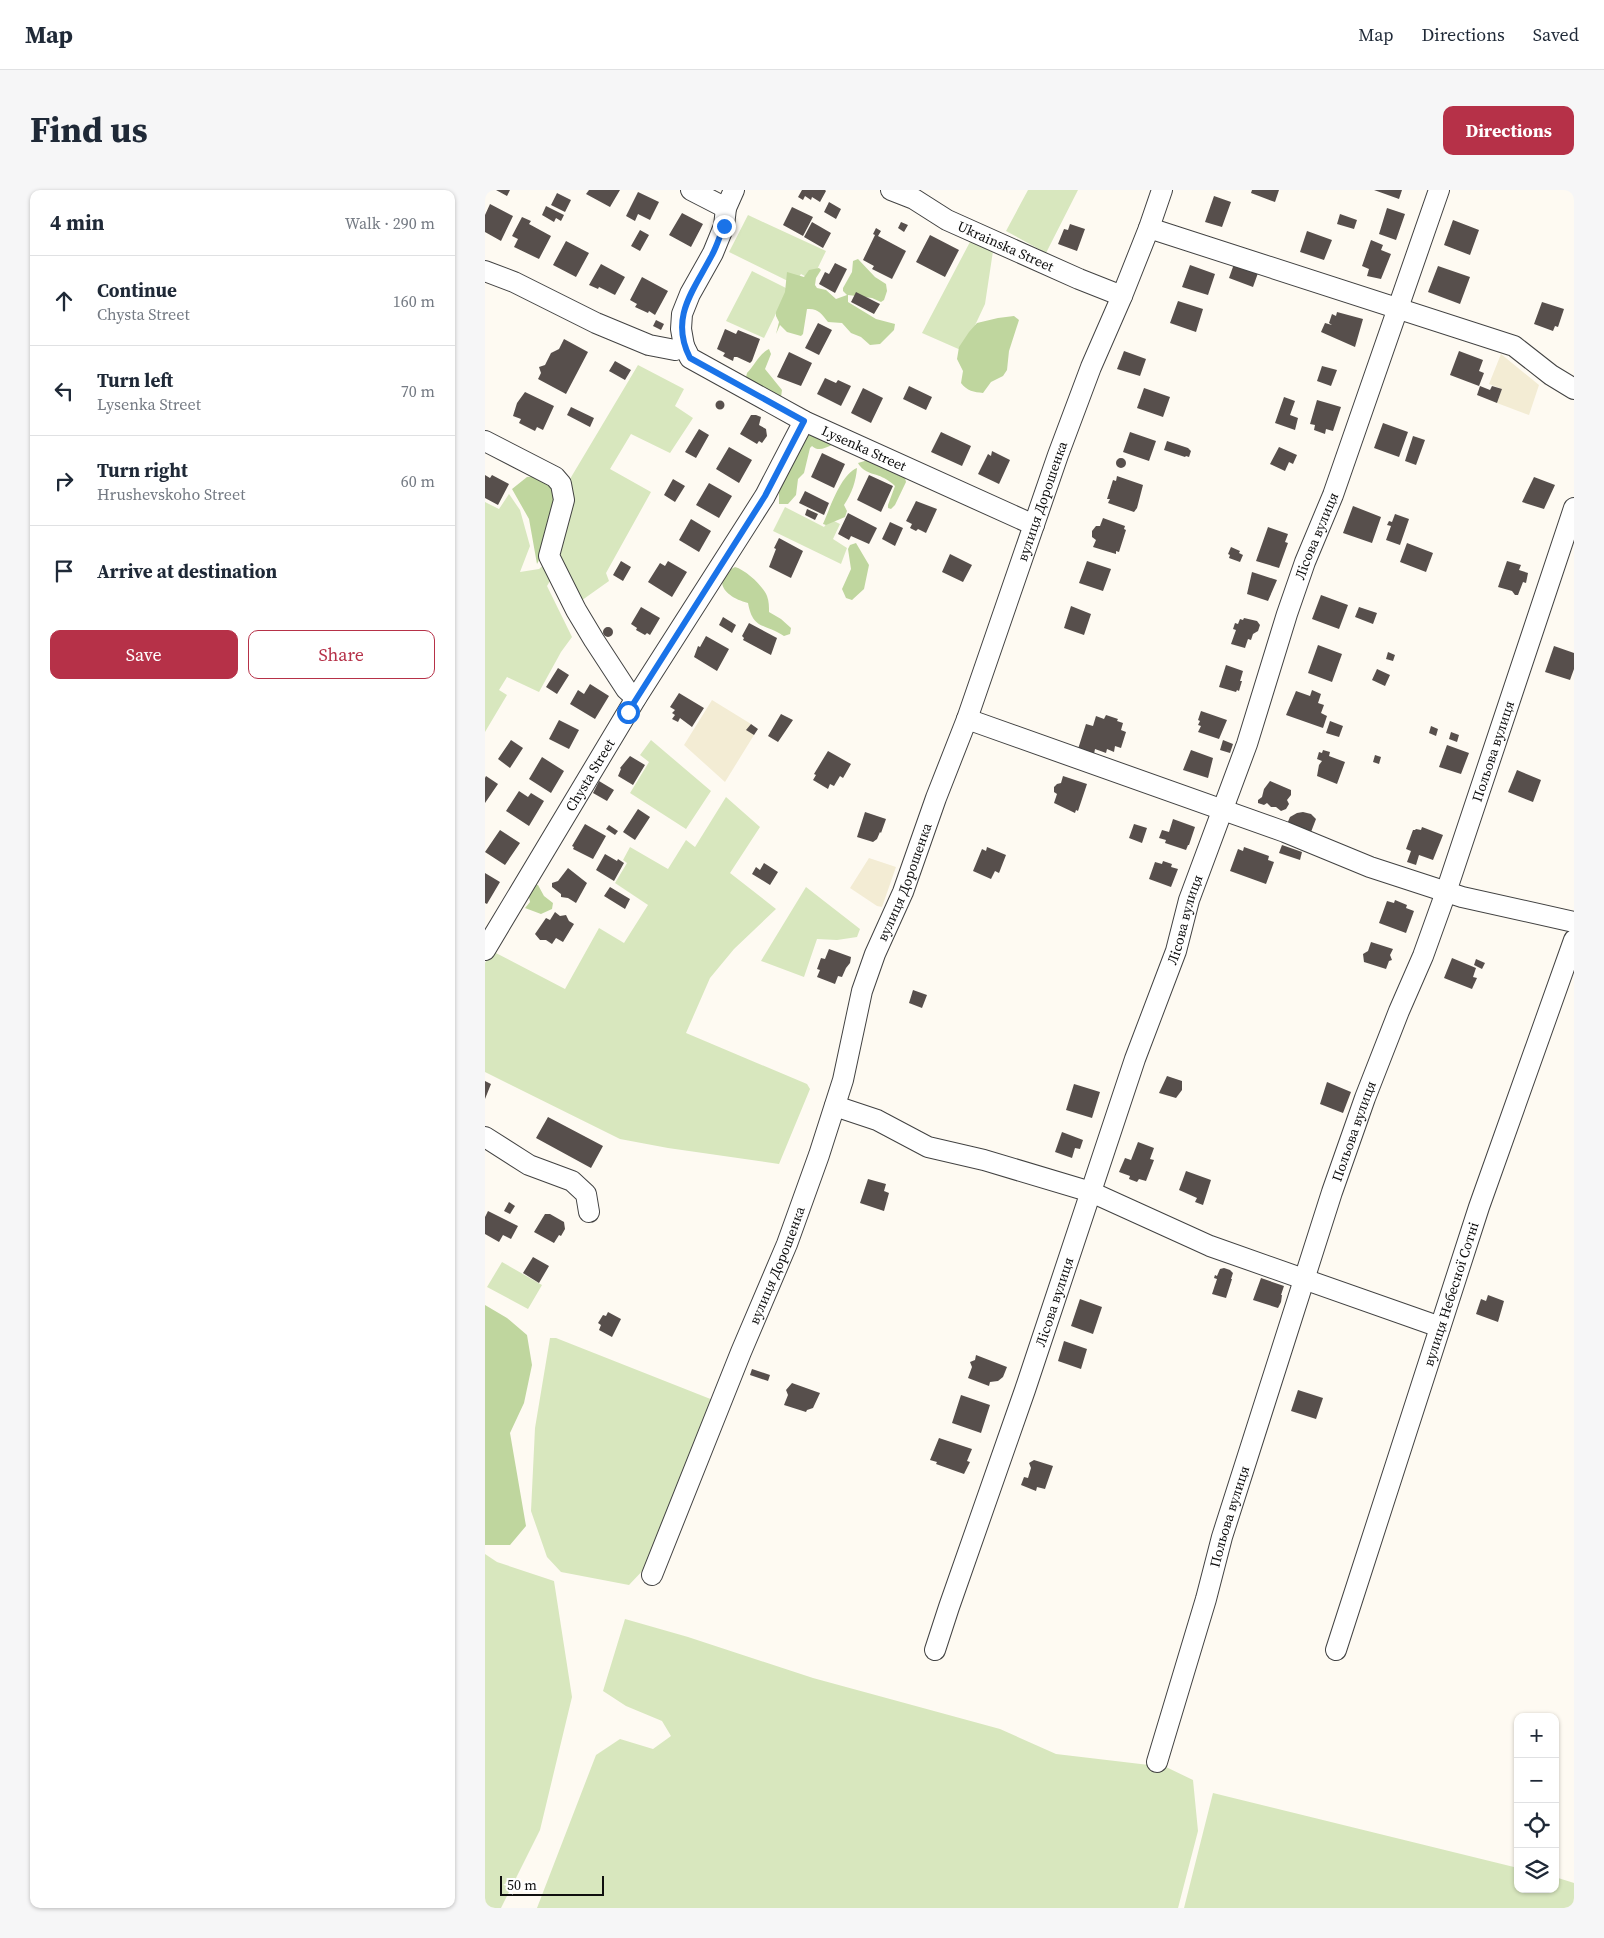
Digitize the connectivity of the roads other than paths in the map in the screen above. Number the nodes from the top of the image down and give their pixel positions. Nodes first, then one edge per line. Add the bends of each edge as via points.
1 (691, 190) edge
2 (891, 190) edge
3 (1162, 190) edge
4 (1439, 190) edge
5 (916, 194) edge
6 (730, 199) edge
7 (1149, 228) junction
8 (485, 271) edge
9 (1122, 296) junction
10 (1397, 309) junction
11 (683, 346) junction
12 (1574, 389) edge
13 (804, 421) junction
14 (485, 441) edge
15 (1574, 508) edge
16 (1034, 525) junction
17 (636, 698) junction
18 (967, 719) junction
19 (1223, 811) junction
20 (1446, 892) junction
21 (1574, 922) edge
22 (1574, 940) edge
23 (485, 950) edge
24 (1569, 973) edge
25 (835, 1106) junction
26 (485, 1137) edge
27 (1091, 1192) junction
28 (589, 1212) dead end
29 (1303, 1280) junction
30 (1440, 1327) junction
31 (652, 1575) dead end
32 (935, 1650) dead end
33 (1336, 1650) dead end
34 (1157, 1762) dead end

1 - 6 street
2 - 5 street, Ukrainska Street
3 - 7 street, вулиця Дорошенка
4 - 10 street, Лісова вулиця
5 - 9 street, Ukrainska Street via 947,220
6 - 11 street via 713,253 682,314
7 - 9 street, вулиця Дорошенка
7 - 10 street
8 - 11 street via 649,345 675,350
9 - 16 street, вулиця Дорошенка via 1091,367
10 - 12 street via 1514,346
10 - 19 street, Лісова вулиця via 1333,495 1305,562
11 - 13 street, Lysenka Street via 690,358
13 - 16 street, Lysenka Street
13 - 17 street, Chysta Street via 765,496
14 - 17 street via 555,477 561,484 564,500 549,556 594,640 626,689
15 - 20 street, Польова вулиця
16 - 18 street, вулиця Дорошенка
17 - 23 street, Chysta Street
18 - 19 street
18 - 25 street, вулиця Дорошенка via 903,892 862,991
19 - 20 street via 1285,832 1370,868
19 - 27 street, Лісова вулиця via 1189,900 1176,951 1135,1059
20 - 21 street
20 - 29 street, Польова вулиця via 1365,1098
22 - 24 street, вулиця Небесної Сотні
24 - 30 street, вулиця Небесної Сотні via 1479,1207
25 - 27 street via 877,1120 928,1147
25 - 31 street, вулиця Дорошенка via 787,1244
26 - 28 street via 529,1164 571,1182 586,1194
27 - 29 street via 1210,1246
27 - 32 street, Лісова вулиця
29 - 30 street
29 - 34 street, Польова вулиця via 1222,1537
30 - 33 street, вулиця Небесної Сотні

